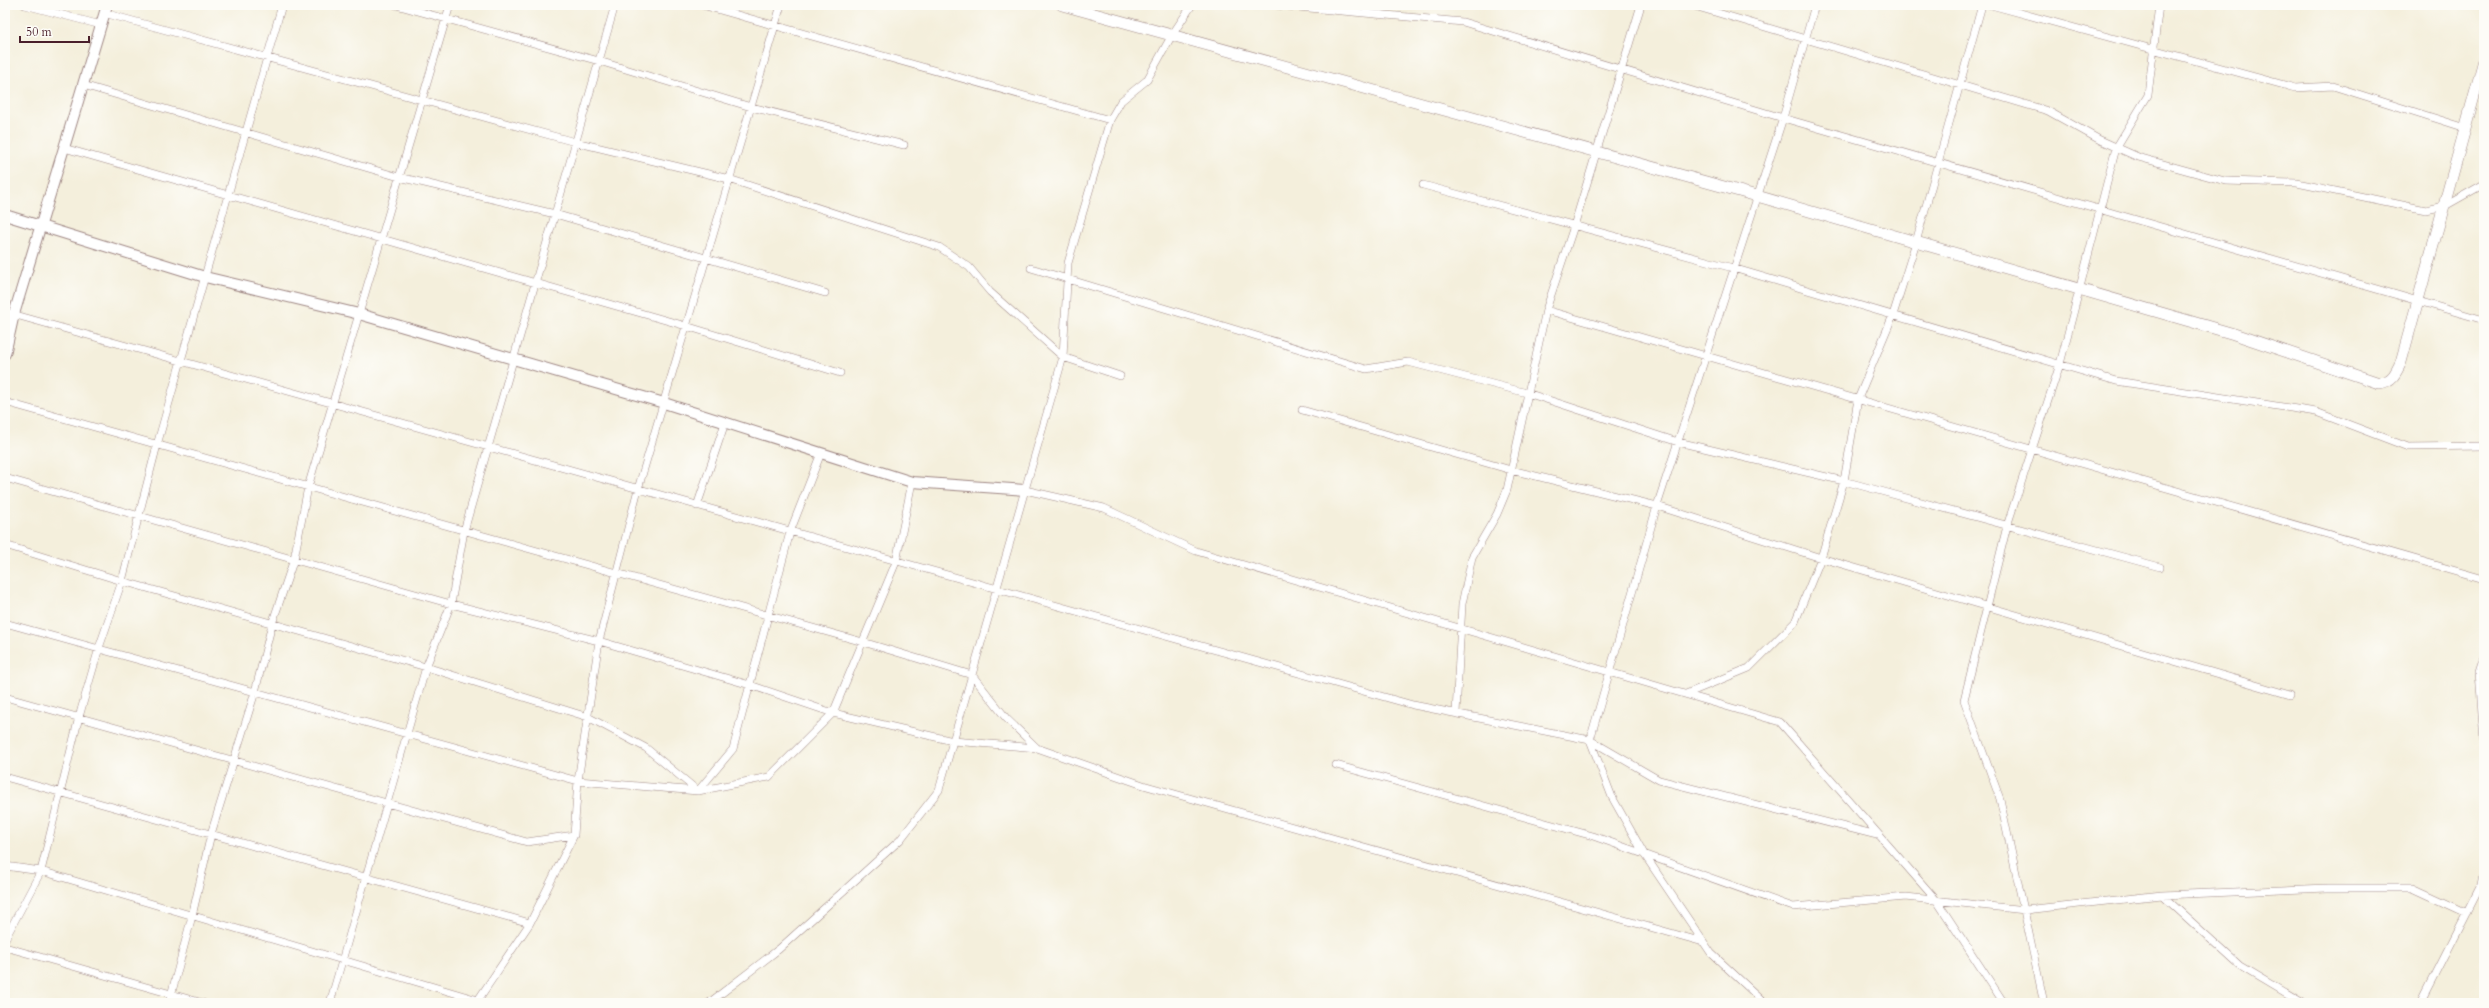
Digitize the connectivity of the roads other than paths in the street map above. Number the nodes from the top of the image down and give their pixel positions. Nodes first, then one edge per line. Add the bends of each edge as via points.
1 (24, 5) edge
2 (282, 5) edge
3 (396, 5) edge
4 (450, 5) edge
5 (614, 5) edge
6 (702, 5) edge
7 (781, 5) edge
8 (1062, 5) edge
9 (1192, 5) edge
10 (1276, 5) edge
11 (1641, 5) edge
12 (1691, 5) edge
13 (1815, 5) edge
14 (1982, 5) edge
15 (1991, 5) edge
16 (2159, 5) edge
17 (105, 9) edge
18 (446, 19) junction
19 (100, 25) junction
20 (774, 27) junction
21 (1172, 35) junction
22 (1806, 38) junction
23 (2154, 49) junction
24 (267, 59) junction
25 (2484, 60) edge
26 (598, 61) junction
27 (1621, 70) junction
28 (83, 85) junction
29 (1961, 85) junction
30 (422, 99) junction
31 (751, 107) junction
32 (1783, 118) junction
33 (1110, 120) junction
34 (2466, 128) junction
35 (246, 131) junction
36 (576, 142) junction
37 (904, 145) dead end
38 (64, 148) junction
39 (2116, 148) junction
40 (1597, 152) junction
41 (1939, 163) junction
42 (399, 177) junction
43 (729, 179) junction
44 (2484, 184) edge
45 (1423, 185) dead end
46 (228, 195) junction
47 (1757, 196) junction
48 (2445, 206) junction
49 (2100, 210) junction
50 (555, 214) junction
51 (5, 215) edge
52 (42, 225) junction
53 (1574, 226) junction
54 (381, 239) junction
55 (1916, 242) junction
56 (706, 259) junction
57 (1032, 268) dead end
58 (1733, 268) junction
59 (205, 277) junction
60 (1067, 279) junction
61 (535, 283) junction
62 (2079, 289) junction
63 (825, 293) dead end
64 (2418, 301) junction
65 (1546, 310) junction
66 (9, 313) edge
67 (359, 314) junction
68 (1893, 315) junction
69 (2484, 320) edge
70 (686, 326) junction
71 (5, 354) edge
72 (1706, 355) junction
73 (1063, 357) junction
74 (513, 359) junction
75 (181, 361) junction
76 (2060, 364) junction
77 (840, 373) dead end
78 (1120, 376) dead end
79 (1527, 392) junction
80 (1858, 399) junction
81 (5, 402) edge
82 (664, 403) junction
83 (332, 404) junction
84 (1302, 410) dead end
85 (725, 423) junction
86 (1678, 442) junction
87 (157, 445) junction
88 (2484, 446) edge
89 (488, 447) junction
90 (2032, 448) junction
91 (821, 453) junction
92 (1511, 470) junction
93 (5, 478) edge
94 (912, 482) junction
95 (1844, 482) junction
96 (308, 487) junction
97 (638, 489) junction
98 (1025, 490) junction
99 (697, 506) junction
100 (1658, 506) junction
101 (139, 516) junction
102 (2007, 526) junction
103 (464, 531) junction
104 (790, 532) junction
105 (5, 545) edge
106 (1821, 558) junction
107 (294, 559) junction
108 (896, 562) junction
109 (2160, 567) dead end
110 (616, 573) junction
111 (2484, 579) edge
112 (122, 582) junction
113 (996, 590) junction
114 (451, 604) junction
115 (1988, 606) junction
116 (769, 615) junction
117 (5, 623) edge
118 (272, 624) junction
119 (1461, 628) junction
120 (599, 641) junction
121 (863, 642) junction
122 (99, 648) junction
123 (2484, 656) edge
124 (426, 667) junction
125 (1610, 672) junction
126 (972, 675) junction
127 (750, 685) junction
128 (255, 692) junction
129 (1686, 694) junction
130 (2290, 694) dead end
131 (5, 697) edge
132 (833, 713) junction
133 (1456, 714) junction
134 (79, 717) junction
135 (588, 717) junction
136 (407, 734) junction
137 (1590, 740) junction
138 (953, 741) junction
139 (2484, 742) edge
140 (1037, 748) junction
141 (234, 760) junction
142 (1336, 765) dead end
143 (5, 777) edge
144 (578, 782) junction
145 (698, 791) junction
146 (60, 793) junction
147 (389, 803) junction
148 (211, 834) junction
149 (574, 835) junction
150 (1877, 835) junction
151 (1644, 854) junction
152 (5, 866) edge
153 (2484, 869) edge
154 (41, 871) junction
155 (366, 877) junction
156 (2162, 895) junction
157 (1937, 901) junction
158 (2025, 910) junction
159 (2467, 913) junction
160 (192, 916) junction
161 (530, 922) junction
162 (5, 939) edge
163 (1704, 942) junction
164 (5, 947) edge
165 (342, 960) junction
166 (172, 994) junction
167 (477, 1002) edge
168 (169, 1003) edge
169 (203, 1003) edge
170 (330, 1003) edge
171 (709, 1003) edge
172 (1765, 1003) edge
173 (2004, 1003) edge
174 (2044, 1003) edge
175 (2302, 1003) edge
176 (2420, 1003) edge

1 - 19 street
2 - 24 street
3 - 18 street
4 - 18 street
5 - 26 street
6 - 20 street
7 - 20 street
8 - 21 main road
9 - 21 street
10 - 27 street via 1463,22
11 - 27 street
12 - 22 street
13 - 22 street
14 - 29 street
15 - 23 street
16 - 23 street
17 - 19 street
17 - 24 street
18 - 26 street
18 - 30 street
19 - 28 street
20 - 31 street
20 - 33 street
21 - 33 street via 1147,80 1121,101
21 - 40 main road
22 - 29 street
22 - 32 street
23 - 34 street via 2295,88 2333,86
23 - 39 street via 2148,95
24 - 30 street
24 - 35 street
25 - 34 main road
26 - 31 street
26 - 36 street
27 - 32 street
27 - 40 street
28 - 35 street
28 - 38 street
29 - 39 street via 2048,112
29 - 41 street
30 - 36 street
30 - 42 street
31 - 37 street
31 - 43 street
32 - 41 street
32 - 47 street
33 - 60 street via 1068,263
34 - 48 main road
35 - 42 street
35 - 46 street
36 - 43 street
36 - 50 street
38 - 46 street
38 - 52 street
39 - 48 street via 2138,157 2225,181 2297,183 2426,210
39 - 49 street
40 - 47 main road
40 - 53 street
41 - 49 street
41 - 55 street
42 - 50 street
42 - 54 street
43 - 56 street
43 - 73 street via 939,247 969,267 990,292
44 - 48 street
45 - 53 street
46 - 54 street
46 - 59 street
47 - 55 main road
47 - 58 street
48 - 64 main road
49 - 62 street
49 - 64 street
50 - 56 street
50 - 61 street
51 - 52 street
52 - 59 street
52 - 66 street
53 - 58 street
53 - 65 street
54 - 61 street
54 - 67 street
55 - 62 main road
55 - 68 street
56 - 63 street
56 - 70 street
57 - 60 street
58 - 68 street
58 - 72 street
59 - 67 street
59 - 75 street
60 - 73 street
60 - 79 street via 1366,369 1408,362
61 - 70 street
61 - 74 street
62 - 64 main road via 2234,334 2379,383 2391,379 2401,362
62 - 76 street
64 - 69 street
65 - 72 street
65 - 79 street
66 - 71 street
66 - 75 street
67 - 74 street
67 - 83 street
68 - 76 street
68 - 80 street
70 - 77 street
70 - 82 street
72 - 80 street
72 - 86 street
73 - 78 street
73 - 98 street
74 - 82 street
74 - 89 street
75 - 83 street
75 - 87 street
76 - 88 street via 2116,381 2316,412 2408,447
76 - 90 street
79 - 86 street
79 - 92 street
80 - 90 street
80 - 95 street
81 - 87 street
82 - 85 street
82 - 97 street
83 - 89 street
83 - 96 street
84 - 92 street
85 - 91 street
85 - 99 street
86 - 95 street
86 - 100 street
87 - 96 street
87 - 101 street
89 - 97 street
89 - 103 street
90 - 102 street
90 - 111 street
91 - 94 street
91 - 104 street
92 - 100 street
92 - 119 street via 1508,490 1472,557 1462,604
93 - 101 street
94 - 98 street
94 - 108 street
95 - 102 street
95 - 106 street
96 - 103 street
96 - 107 street
97 - 99 street
97 - 110 street
98 - 113 street
98 - 119 street via 1104,508 1196,551
99 - 104 street
100 - 106 street
100 - 125 street
101 - 107 street
101 - 112 street
102 - 109 street
102 - 115 street
103 - 110 street
103 - 114 street
104 - 108 street
104 - 116 street
105 - 112 street
106 - 115 street
106 - 129 street via 1795,622 1749,668
107 - 114 street
107 - 118 street
108 - 113 street
108 - 121 street
110 - 116 street
110 - 120 street
112 - 118 street
112 - 122 street
113 - 126 street
113 - 133 street via 1413,705
114 - 120 street
114 - 124 street
115 - 130 street
115 - 158 street via 1964,700 2000,799
116 - 121 street
116 - 127 street
117 - 122 street
118 - 124 street
118 - 128 street
119 - 125 street
119 - 133 street
120 - 127 street
120 - 135 street
121 - 126 street
121 - 132 street
122 - 128 street
122 - 134 street
123 - 139 street via 2479,671
124 - 135 street
124 - 136 street
125 - 129 street
125 - 137 street
126 - 138 street
126 - 140 street via 1006,718
127 - 132 street
127 - 145 street via 733,749
128 - 136 street
128 - 141 street
129 - 150 street via 1780,722
131 - 134 street
132 - 138 street
132 - 145 street via 769,777
133 - 137 street
134 - 141 street
134 - 146 street
135 - 144 street
135 - 145 street via 646,748
136 - 144 street
136 - 147 street
137 - 150 street via 1659,780
137 - 151 street via 1612,797
138 - 140 street
138 - 171 street via 939,790 900,840 779,949
140 - 163 street via 1143,785
141 - 147 street
141 - 148 street
142 - 151 street via 1593,836
143 - 146 street
144 - 145 street
144 - 149 street
146 - 148 street
146 - 154 street
147 - 149 street via 527,842
147 - 155 street
148 - 155 street
148 - 160 street
149 - 161 street
150 - 157 street
151 - 157 street via 1793,907 1906,897
151 - 163 street
152 - 154 street
153 - 159 street via 2481,885
154 - 160 street
154 - 162 street
155 - 161 street
155 - 165 street
156 - 158 street
156 - 159 street via 2327,888 2413,888
156 - 175 street via 2240,966
157 - 158 street
157 - 173 street
158 - 174 street
159 - 176 street
160 - 165 street
160 - 166 street
161 - 167 street
163 - 172 street via 1711,953
164 - 166 street
165 - 167 street
165 - 170 street
166 - 168 street
166 - 169 street

